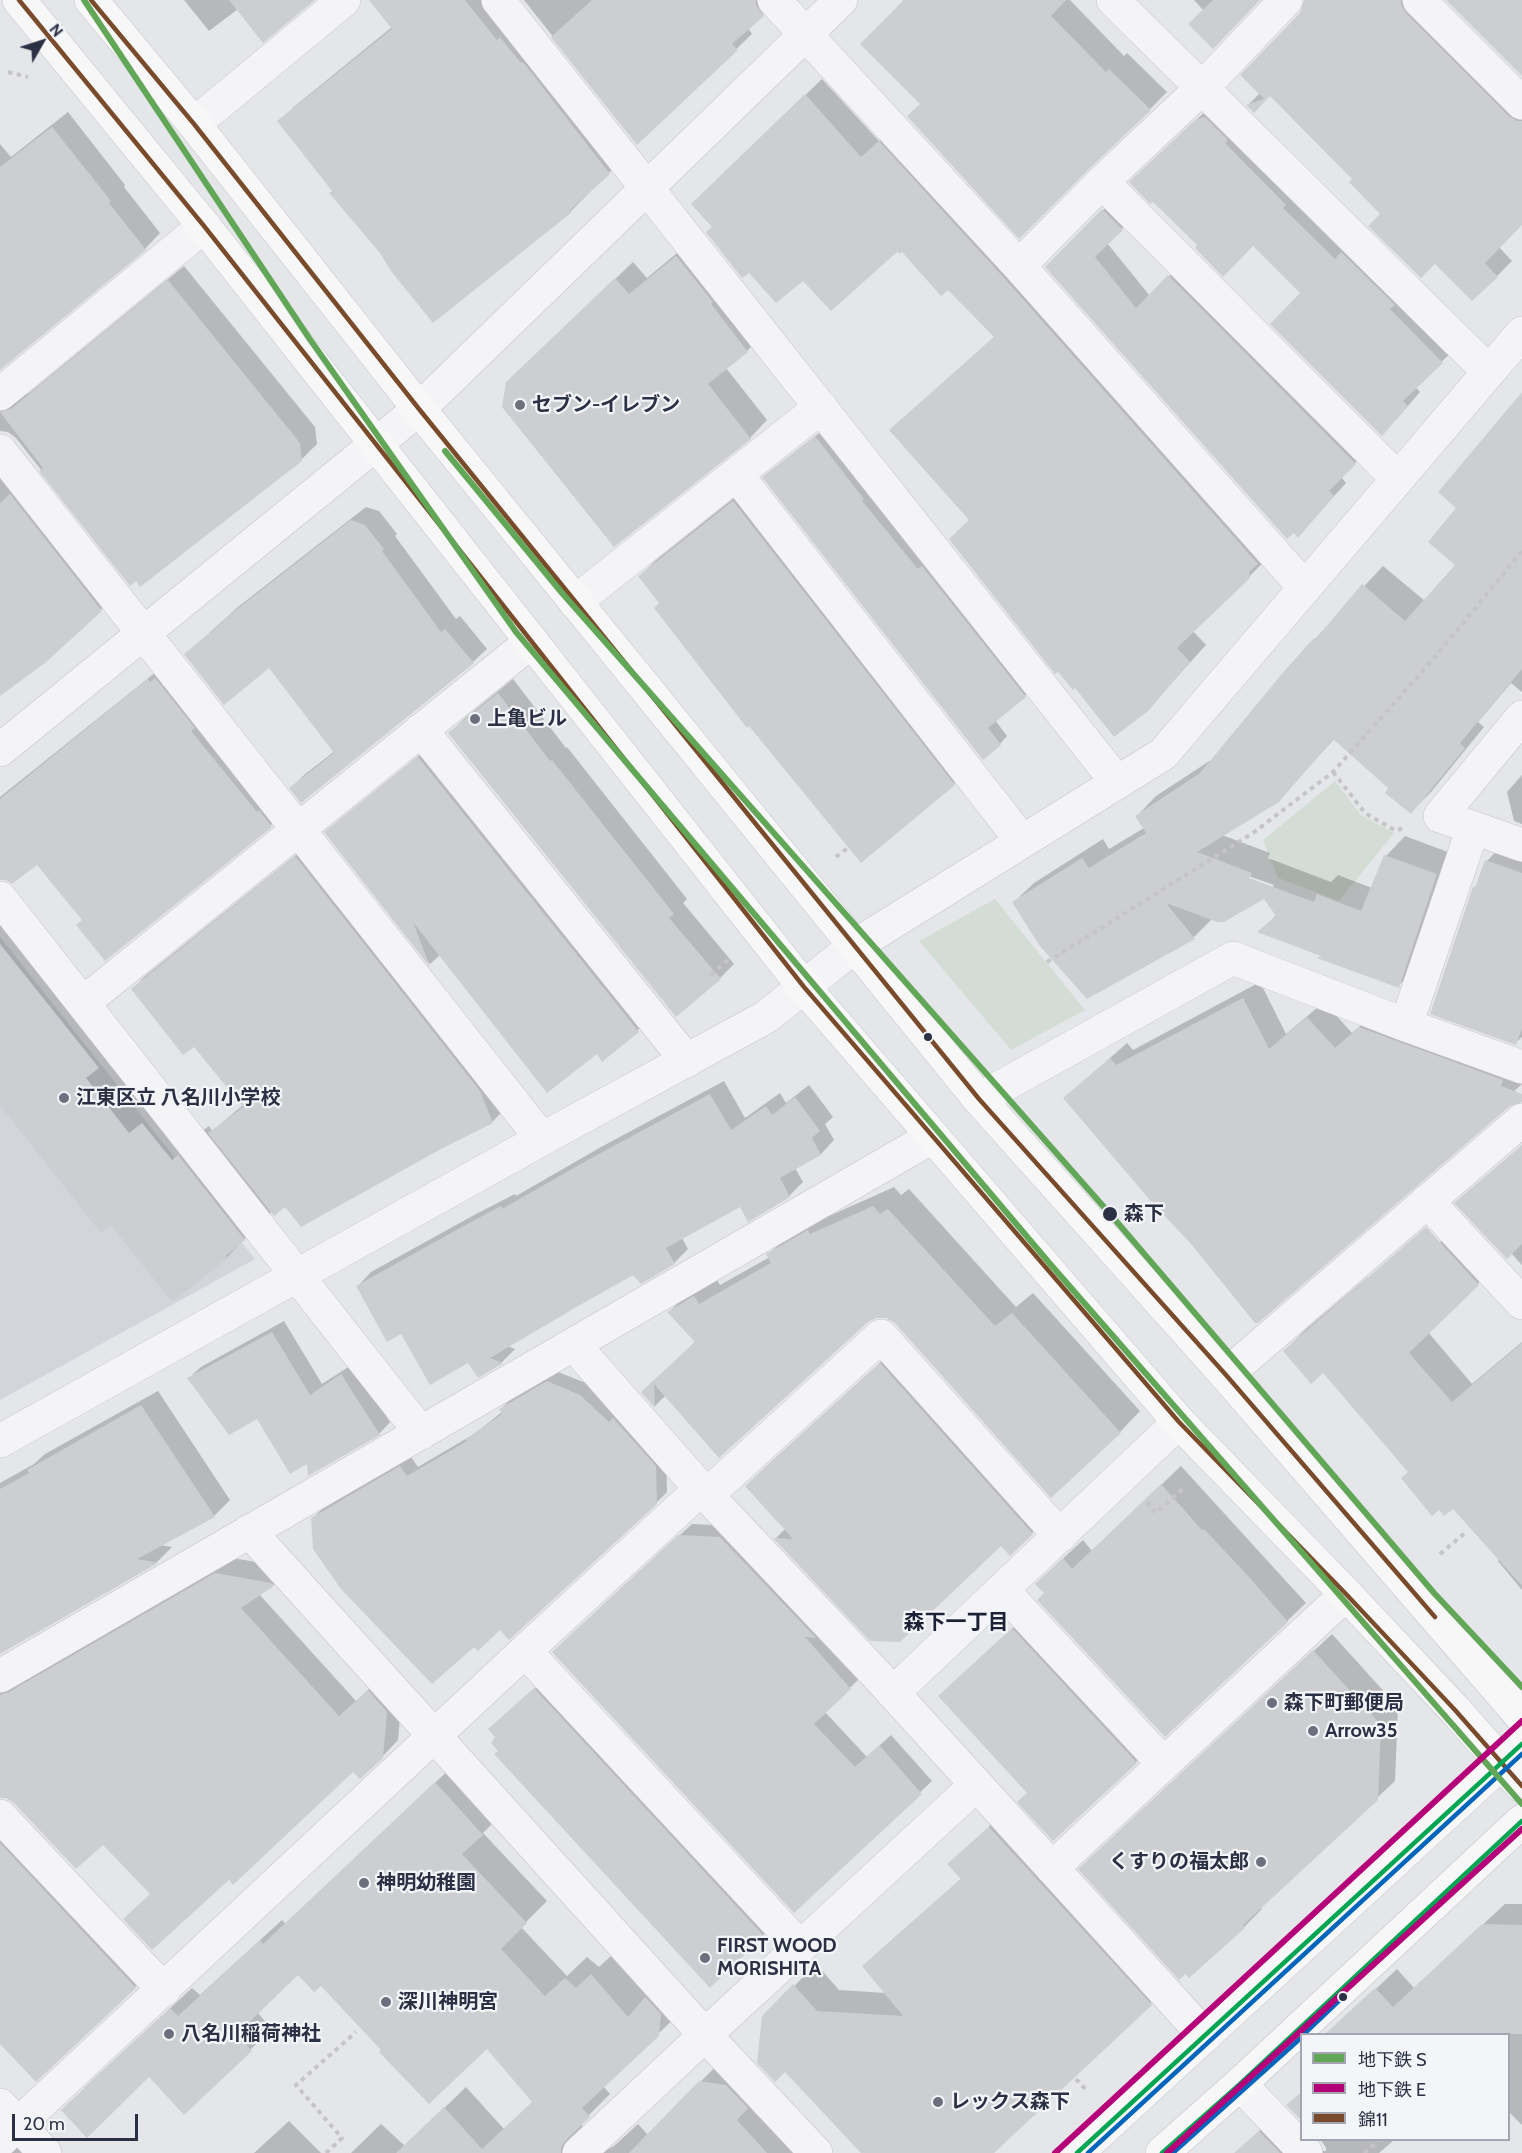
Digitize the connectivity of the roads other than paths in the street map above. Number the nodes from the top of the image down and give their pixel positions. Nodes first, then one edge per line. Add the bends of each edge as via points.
1 (19, 0) edge
2 (92, 0) edge
3 (344, 0) edge
4 (498, 0) edge
5 (774, 0) edge
6 (841, 0) edge
7 (1113, 0) edge
8 (1286, 0) edge
9 (1419, 0) edge
10 (805, 35) junction
11 (1203, 87) junction
12 (1522, 103) edge
13 (194, 124) junction
14 (1101, 182) junction
15 (647, 189) junction
16 (204, 226) junction
17 (1019, 266) junction
18 (1522, 333) edge
19 (1489, 372) junction
20 (0, 394) edge
21 (821, 407) junction
22 (419, 409) junction
23 (376, 444) junction
24 (0, 451) edge
25 (736, 474) junction
26 (1397, 478) junction
27 (1305, 588) junction
28 (575, 602) junction
29 (144, 634) junction
30 (532, 641) junction
31 (1522, 717) edge
32 (421, 730) junction
33 (0, 750) edge
34 (1117, 782) junction
35 (1473, 828) junction
36 (298, 829) junction
37 (1022, 840) junction
38 (1522, 845) edge
39 (0, 898) edge
40 (856, 945) junction
41 (804, 987) junction
42 (83, 1004) junction
43 (1406, 1025) junction
44 (687, 1061) junction
45 (1522, 1067) edge
46 (979, 1099) junction
47 (1522, 1120) edge
48 (932, 1137) junction
49 (542, 1139) junction
50 (1427, 1201) junction
51 (297, 1276) junction
52 (1522, 1303) edge
53 (574, 1345) junction
54 (1226, 1375) junction
55 (1179, 1422) junction
56 (421, 1433) junction
57 (0, 1441) edge
58 (704, 1492) junction
59 (249, 1531) junction
60 (1060, 1536) junction
61 (1002, 1590) junction
62 (1346, 1594) junction
63 (525, 1651) junction
64 (0, 1676) edge
65 (893, 1693) junction
66 (1522, 1718) edge
67 (434, 1737) junction
68 (1163, 1763) junction
69 (1515, 1764) edge
70 (976, 1785) junction
71 (0, 1816) edge
72 (1522, 1821) edge
73 (1052, 1868) junction
74 (800, 1947) junction
75 (165, 1990) junction
76 (705, 2035) junction
77 (1205, 2036) junction
78 (1240, 2084) junction
79 (6, 2124) edge
80 (45, 2153) edge
81 (579, 2153) edge
82 (816, 2153) edge
83 (1077, 2153) edge
84 (1162, 2153) edge
85 (1306, 2153) edge

1 - 16 main road
2 - 13 main road
3 - 13 street
4 - 15 street
5 - 10 street
6 - 10 street
7 - 11 street
8 - 11 street
9 - 12 street
10 - 15 street
10 - 17 street
11 - 14 street
11 - 19 street
13 - 22 main road
14 - 17 street
14 - 26 street
15 - 21 street
15 - 22 street
16 - 20 street
16 - 23 main road
17 - 27 street
18 - 19 street
19 - 26 street
21 - 25 street
21 - 34 street
22 - 23 street
22 - 28 main road
23 - 29 street
23 - 30 main road
24 - 29 street
25 - 28 street
25 - 37 street
26 - 27 street
27 - 34 street via 1163,754
28 - 40 main road
29 - 33 street
29 - 36 street
30 - 32 street
30 - 41 main road
31 - 35 street via 1440,816
32 - 36 street
32 - 44 street
34 - 37 street
35 - 38 street
35 - 43 street
36 - 42 street
36 - 49 street
37 - 40 street
39 - 42 street
40 - 41 street
40 - 46 main road
41 - 44 street via 766,1017
41 - 48 main road
42 - 51 street
43 - 45 street
43 - 46 street via 1233,958
44 - 49 street
46 - 54 main road
47 - 50 street
48 - 53 street
48 - 55 main road
49 - 51 street
50 - 52 street
50 - 54 street
51 - 56 street
51 - 57 street
53 - 56 street
53 - 58 street
54 - 66 main road
55 - 60 street
55 - 62 main road
56 - 59 street
58 - 60 street via 881,1336
58 - 63 street
58 - 65 street
59 - 64 street
59 - 67 street
60 - 61 street
61 - 65 street
61 - 68 street
62 - 68 street
62 - 69 main road via 1455,1710
63 - 67 street
63 - 74 street
65 - 70 street
67 - 75 street
67 - 76 street
68 - 73 street
69 - 77 main road
70 - 73 street
70 - 74 street
71 - 75 street
72 - 78 main road
73 - 77 street
74 - 76 street
75 - 79 street
76 - 81 street
76 - 82 street
77 - 83 main road
78 - 84 main road
78 - 85 street
79 - 80 street

